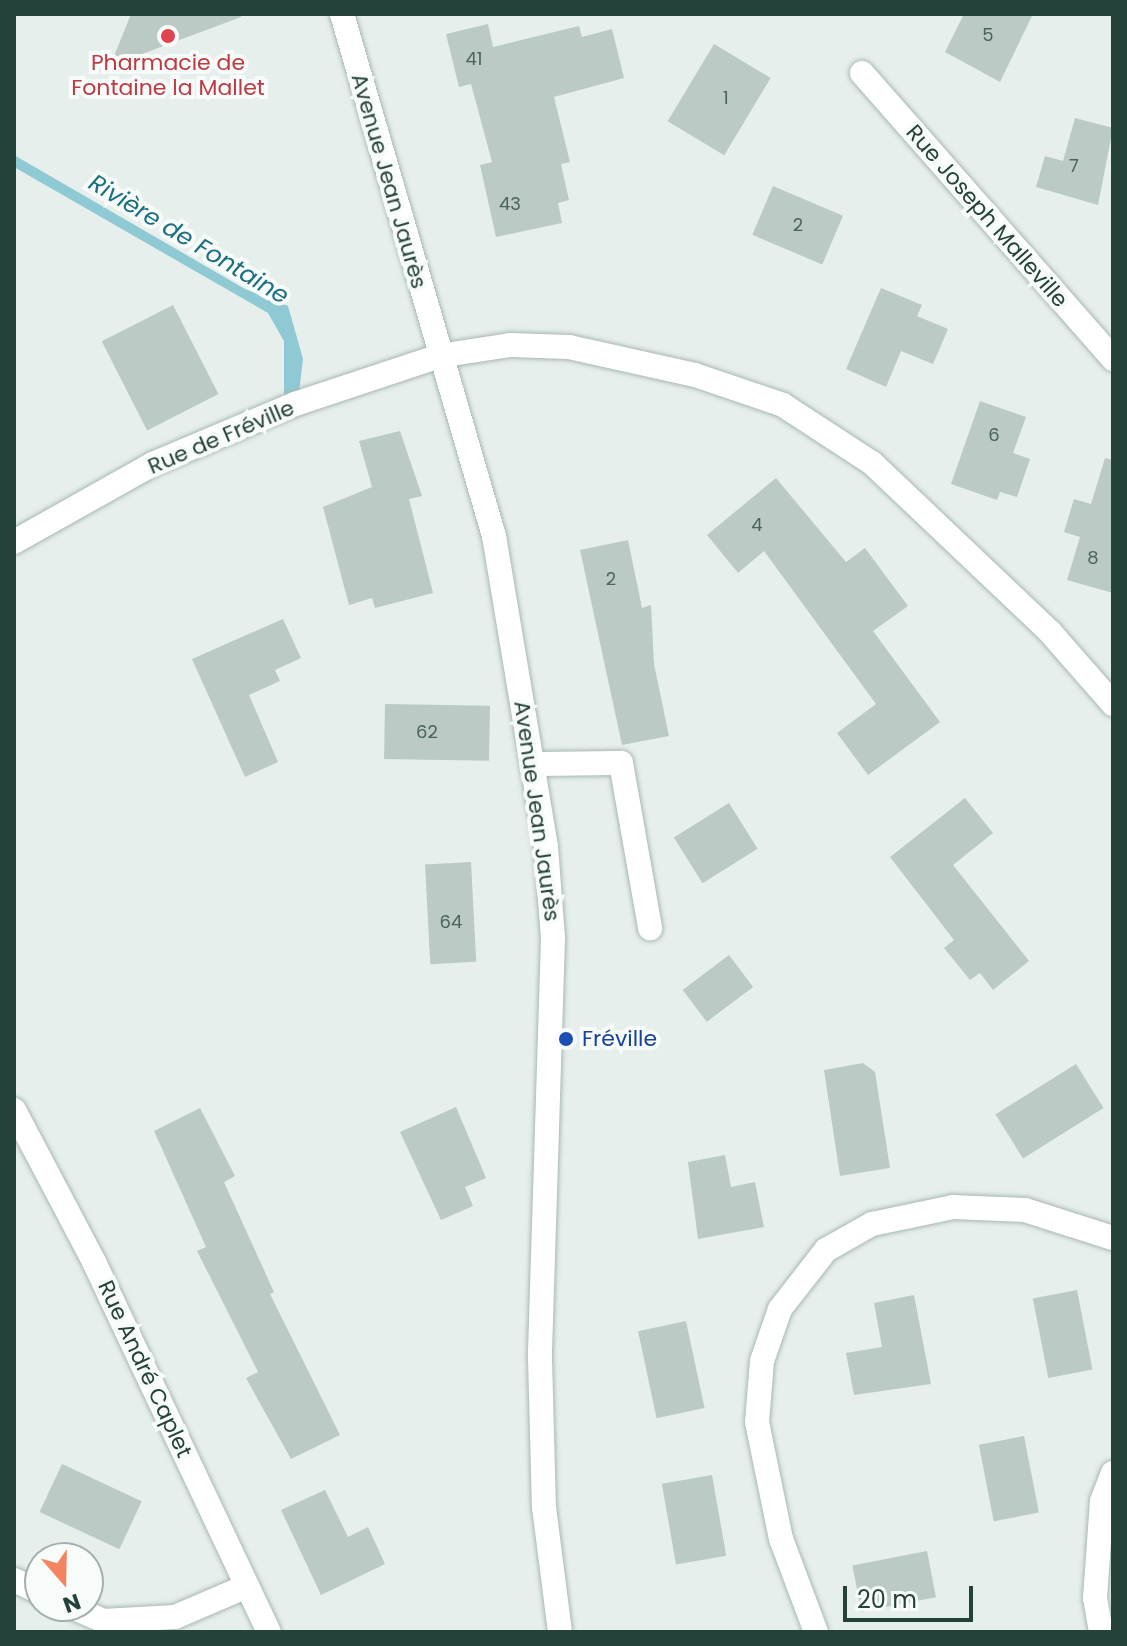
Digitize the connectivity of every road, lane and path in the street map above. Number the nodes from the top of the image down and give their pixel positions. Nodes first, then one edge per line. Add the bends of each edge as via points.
1 (342, 14) edge
2 (862, 73) dead end
3 (439, 356) junction
4 (1113, 359) edge
5 (14, 542) edge
6 (1113, 704) edge
7 (533, 764) junction
8 (650, 928) dead end
9 (14, 1110) edge
10 (1113, 1238) edge
11 (1113, 1473) edge
12 (247, 1586) junction
13 (104, 1621) edge
14 (560, 1631) edge
15 (269, 1632) edge
16 (816, 1632) edge
17 (1101, 1632) edge

1 - 3 street, Avenue Jean Jaurès
2 - 4 street, Rue Joseph Malleville
3 - 5 street, Rue de Fréville via 295,404 153,464
3 - 6 street, Rue de Fréville via 510,345 569,347 695,375 783,405 872,463 1050,632
3 - 7 street, Avenue Jean Jaurès via 494,536
7 - 8 street via 621,763
7 - 14 street, Avenue Jean Jaurès via 553,938 540,1358 544,1507
9 - 12 street, Rue André Caplet via 94,1262
10 - 16 street via 1025,1210 953,1207 872,1224 826,1250 780,1309 762,1361 757,1422 781,1539
11 - 17 street via 1102,1501 1095,1598
12 - 13 street via 175,1617
12 - 15 street, Rue André Caplet

